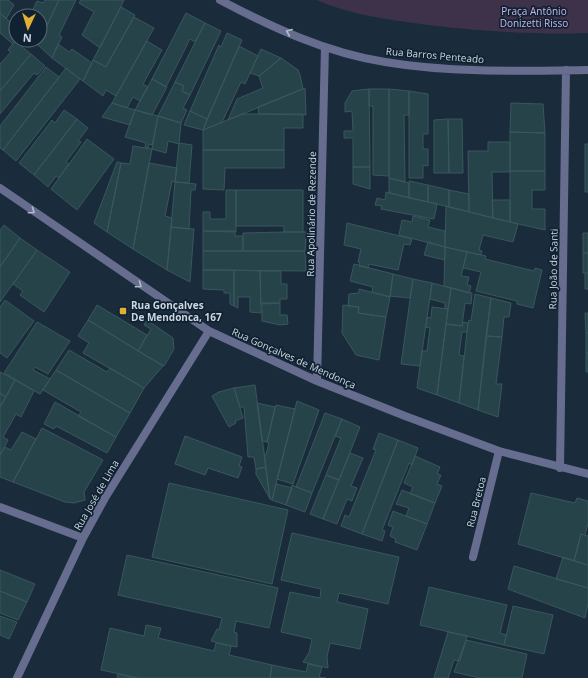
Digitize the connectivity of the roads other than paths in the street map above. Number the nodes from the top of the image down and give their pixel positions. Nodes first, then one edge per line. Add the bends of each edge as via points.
1 (220, 0) edge
2 (325, 47) junction
3 (566, 70) junction
4 (588, 70) edge
5 (0, 188) edge
6 (209, 331) junction
7 (317, 381) junction
8 (499, 452) junction
9 (560, 468) junction
10 (588, 474) edge
11 (0, 507) edge
12 (83, 538) junction
13 (473, 557) dead end
14 (16, 678) edge

2 -> 1 street, Rua Barros Penteado
2 - 3 street, Rua Barros Penteado via 384,62 503,70
2 - 7 street, Rua Apolinário de Rezende
3 - 4 street, Rua Barros Penteado
3 - 9 street, Rua João de Santi
5 -> 6 street, Rua Gonçalves de Mendonça
6 - 7 street, Rua Gonçalves de Mendonça
6 - 12 street, Rua José de Lima via 138,443
7 - 8 street, Rua Gonçalves de Mendonça
8 - 9 street, Rua Gonçalves de Mendonça
8 - 13 street, Rua Bretoa
9 - 10 street, Rua Gonçalves de Mendonça
11 - 12 street
12 - 14 street, Rua José de Lima

